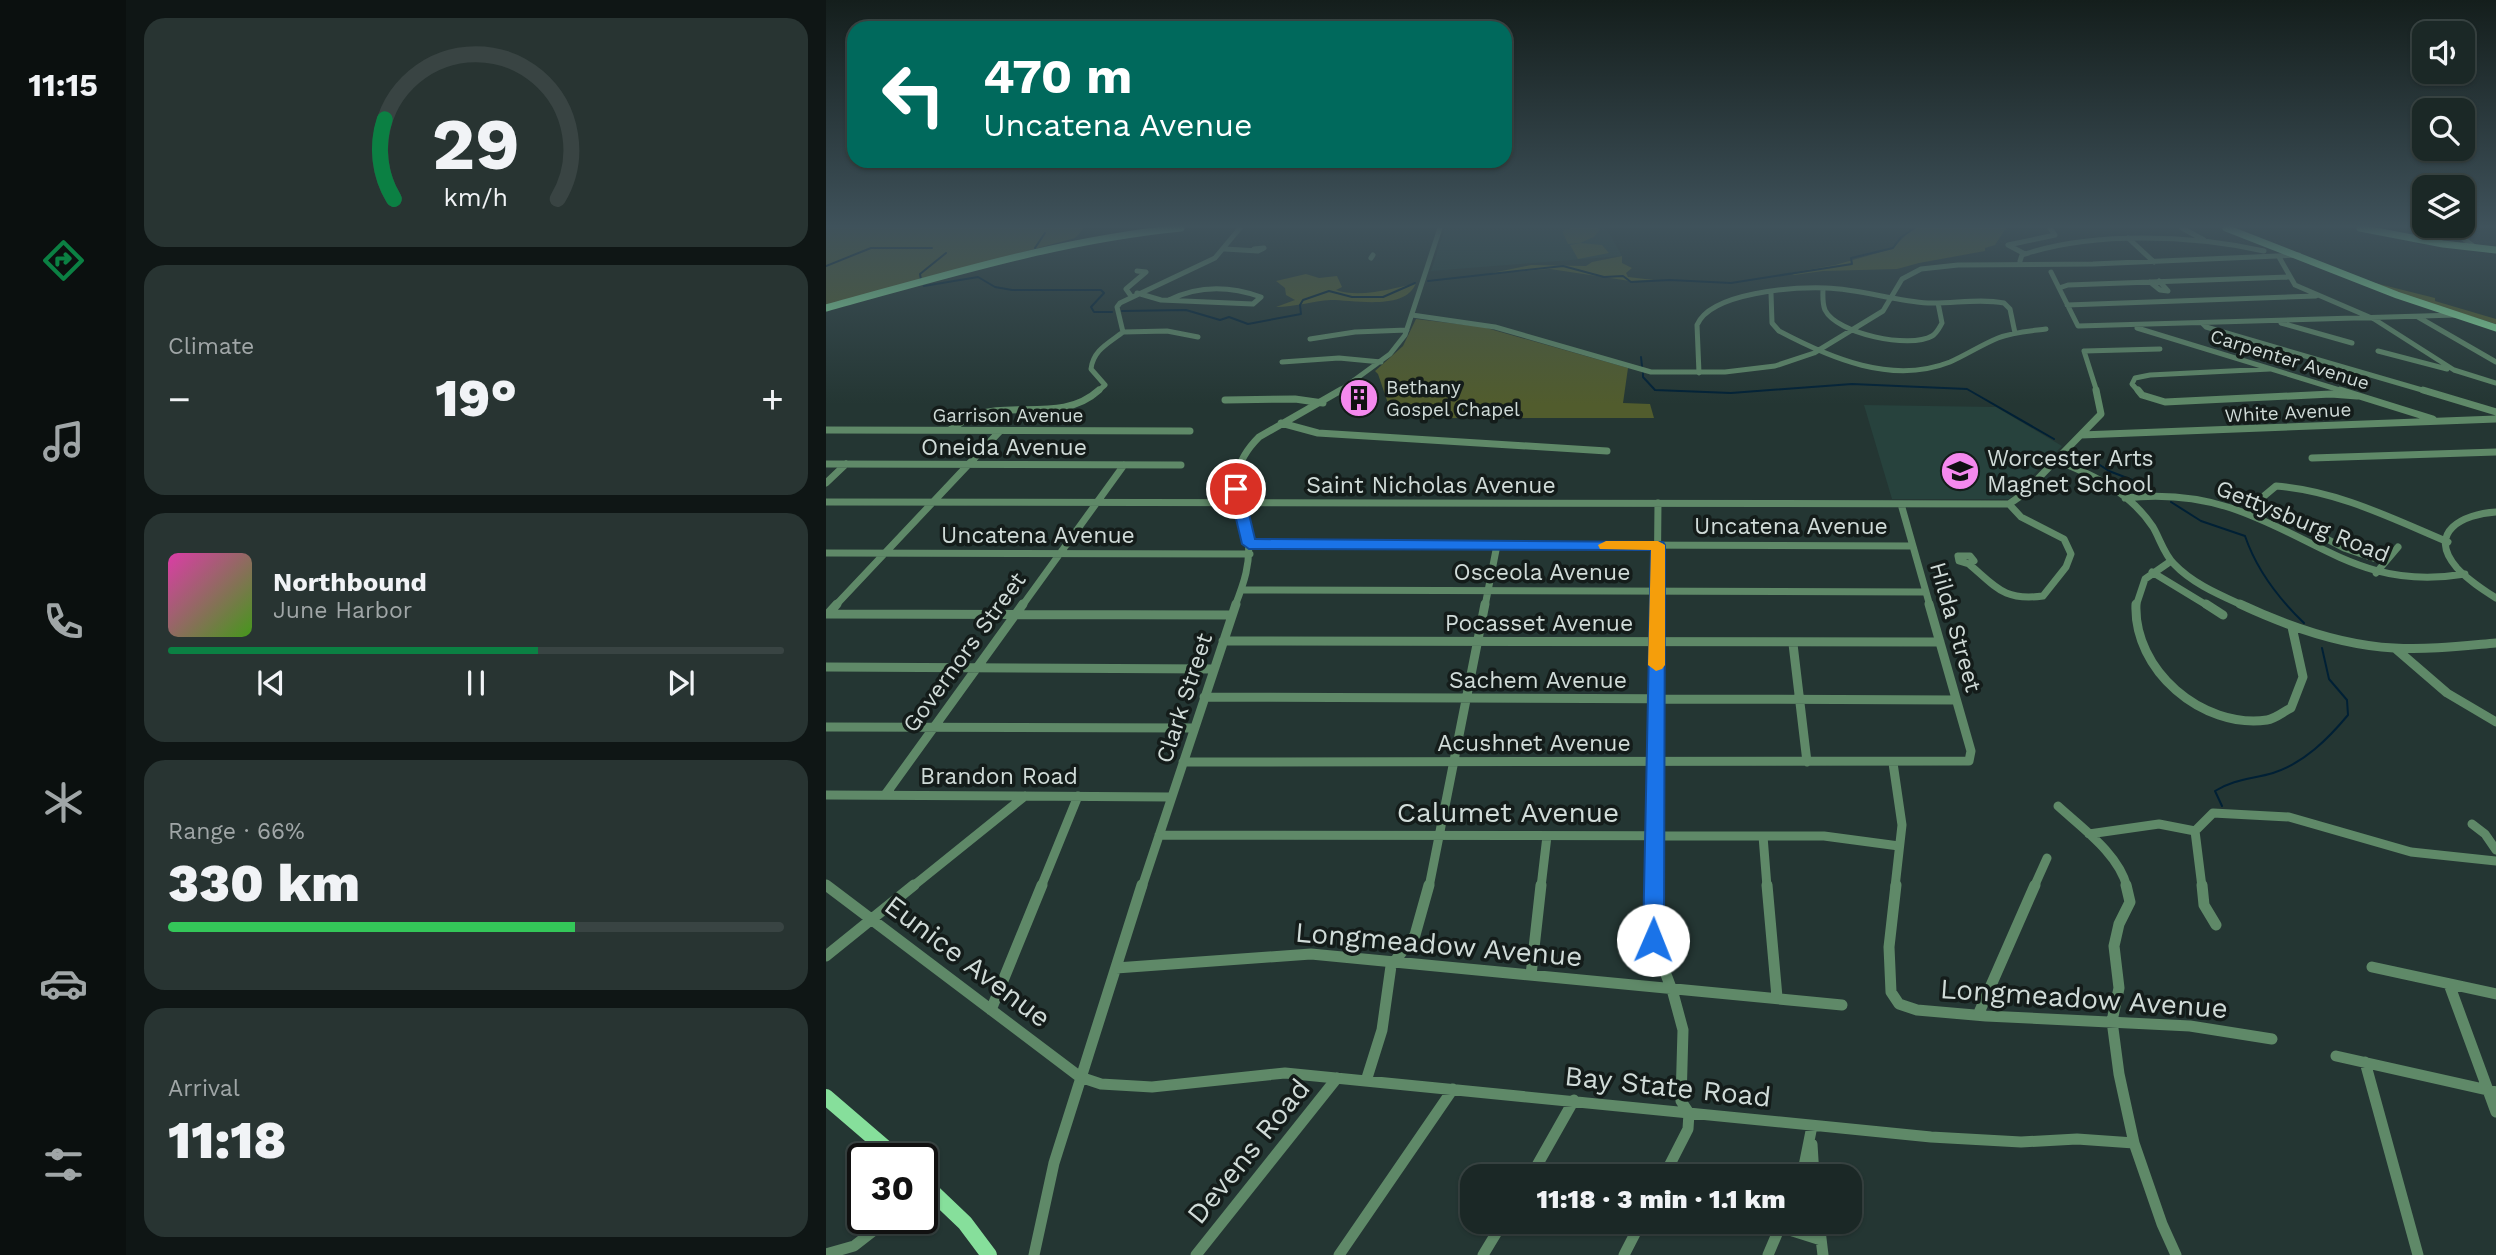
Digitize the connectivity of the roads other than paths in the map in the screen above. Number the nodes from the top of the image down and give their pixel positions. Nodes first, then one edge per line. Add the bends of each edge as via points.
1 (905, 287) edge
2 (1129, 287) edge
3 (1152, 287) edge
4 (1421, 287) edge
5 (1899, 287) edge
6 (2155, 287) edge
7 (2164, 287) edge
8 (2299, 287) edge
9 (2376, 287) edge
10 (1823, 288) junction
11 (2059, 288) edge
12 (1771, 293) junction
13 (1134, 294) junction
14 (2320, 296) junction
15 (1893, 298) junction
16 (1170, 300) junction
17 (1938, 303) junction
18 (2067, 305) junction
19 (826, 308) edge
20 (1412, 315) junction
21 (2456, 315) junction
22 (2367, 316) junction
23 (2416, 316) junction
24 (2272, 320) junction
25 (2202, 323) junction
26 (2132, 326) junction
27 (1854, 328) junction
28 (2496, 328) edge
29 (2046, 329) dead end
30 (1407, 330) junction
31 (2015, 333) junction
32 (1121, 334) junction
33 (1198, 337) dead end
34 (1310, 339) dead end
35 (2353, 343) dead end
36 (2160, 349) dead end
37 (1820, 350) junction
38 (2378, 351) dead end
39 (1282, 362) dead end
40 (1381, 362) junction
41 (2496, 362) edge
42 (2270, 369) junction
43 (1699, 373) junction
44 (2460, 373) junction
45 (2496, 383) edge
46 (2357, 396) junction
47 (1225, 400) dead end
48 (1323, 403) junction
49 (2496, 412) edge
50 (2496, 419) edge
51 (2439, 421) junction
52 (1282, 423) junction
53 (826, 430) edge
54 (950, 430) junction
55 (1000, 430) junction
56 (1190, 431) dead end
57 (2081, 435) junction
58 (1607, 452) dead end
59 (2496, 452) edge
60 (2312, 458) dead end
61 (2056, 460) junction
62 (826, 464) edge
63 (846, 464) junction
64 (966, 464) junction
65 (1124, 465) junction
66 (1181, 465) dead end
67 (826, 483) edge
68 (2264, 496) dead end
69 (2125, 498) junction
70 (826, 502) edge
71 (1096, 502) junction
72 (932, 503) junction
73 (1239, 503) junction
74 (1658, 503) junction
75 (1900, 503) junction
76 (2009, 504) junction
77 (2496, 512) edge
78 (2298, 524) dead end
79 (2448, 542) junction
80 (1497, 545) junction
81 (1658, 545) junction
82 (1912, 546) junction
83 (2398, 547) dead end
84 (1249, 549) junction
85 (826, 553) edge
86 (883, 553) junction
87 (1060, 554) junction
88 (2171, 561) junction
89 (2385, 562) junction
90 (1969, 564) dead end
91 (2152, 572) junction
92 (2376, 573) junction
93 (2465, 574) junction
94 (1242, 590) junction
95 (1487, 591) junction
96 (1657, 591) junction
97 (1926, 592) junction
98 (2496, 598) edge
99 (827, 614) edge
100 (1015, 614) junction
101 (1232, 615) junction
102 (2223, 615) dead end
103 (2292, 627) junction
104 (1223, 641) junction
105 (1657, 642) junction
106 (1940, 642) junction
107 (1479, 643) junction
108 (1793, 643) junction
109 (2496, 643) edge
110 (2396, 649) junction
111 (826, 667) edge
112 (977, 667) junction
113 (1213, 669) junction
114 (1204, 697) junction
115 (1466, 699) junction
116 (1799, 699) junction
117 (1656, 700) junction
118 (1956, 700) junction
119 (2496, 722) edge
120 (826, 727) edge
121 (934, 727) junction
122 (1194, 728) junction
123 (1969, 761) joint
124 (1183, 762) junction
125 (1452, 762) junction
126 (1655, 762) junction
127 (1807, 762) junction
128 (1893, 763) junction
129 (826, 795) edge
130 (885, 795) junction
131 (1025, 796) junction
132 (1078, 796) junction
133 (1171, 797) junction
134 (2058, 806) dead end
135 (2472, 824) dead end
136 (2194, 831) junction
137 (2089, 834) junction
138 (1159, 835) junction
139 (1439, 835) junction
140 (1654, 835) junction
141 (1547, 836) junction
142 (1763, 836) junction
143 (1899, 846) junction
144 (2496, 850) edge
145 (2047, 858) dead end
146 (2496, 861) edge
147 (826, 885) edge
148 (871, 919) junction
149 (2216, 925) dead end
150 (826, 956) edge
151 (1394, 963) junction
152 (2372, 967) dead end
153 (1116, 968) junction
154 (1531, 975) junction
155 (2449, 984) junction
156 (1671, 989) junction
157 (2496, 994) edge
158 (1777, 998) junction
159 (1842, 1005) dead end
160 (991, 1010) junction
161 (1978, 1015) junction
162 (2112, 1021) junction
163 (2272, 1039) dead end
164 (2336, 1056) dead end
165 (2365, 1062) junction
166 (1080, 1077) junction
167 (1337, 1078) junction
168 (1366, 1081) junction
169 (1453, 1089) junction
170 (2492, 1091) edge
171 (826, 1097) edge
172 (1574, 1100) junction
173 (2496, 1112) edge
174 (1689, 1113) junction
175 (1812, 1126) junction
176 (880, 1143) edge
177 (2134, 1143) junction
178 (1538, 1164) edge
179 (1670, 1164) edge
180 (1804, 1164) edge
181 (1814, 1164) edge
182 (938, 1198) edge
183 (869, 1234) edge
184 (1496, 1234) edge
185 (1635, 1234) edge
186 (1777, 1234) edge
187 (1806, 1234) edge
188 (1820, 1234) edge
189 (1821, 1240) junction
190 (826, 1254) edge
191 (989, 1255) edge
192 (1034, 1255) edge
193 (1196, 1255) edge
194 (1339, 1255) edge
195 (1483, 1255) edge
196 (1624, 1255) edge
197 (1768, 1255) edge
198 (1823, 1255) edge
199 (2176, 1255) edge
200 (2418, 1255) edge

1 - 19 main road
2 - 13 street via 1126,289
3 - 13 street
4 - 20 street, Clark Street
5 - 15 street
6 - 7 street via 2168,291
8 - 14 street
9 - 21 main road
10 - 12 street
10 - 15 street
10 - 27 street via 1827,314
11 - 18 street
12 - 37 street via 1774,327
12 - 43 street via 1724,301 1702,314 1697,325
13 - 16 street
13 - 32 street via 1116,307
14 - 18 street
14 - 22 street
15 - 17 street
15 - 27 street via 1883,311
16 - 16 street via 1252,304 1261,297 1203,289
17 - 27 street via 1942,323 1928,339 1891,341
17 - 31 street via 2004,303 2010,309
18 - 26 street via 2078,326
20 - 30 street, Clark Street
20 - 43 street via 1485,325 1646,371
21 - 23 street
21 - 28 main road
22 - 23 street
22 - 24 street
22 - 44 street
23 - 41 street
24 - 25 street
24 - 35 street
25 - 26 street
25 - 49 street
26 - 42 street, Carpenter Avenue
27 - 37 street
29 - 31 street
30 - 34 street
30 - 40 street, Clark Street
31 - 37 street via 1922,370 1870,367
32 - 33 street via 1167,331
32 - 54 street via 1091,360 1091,369 1105,384 1092,398 1065,407 981,413 968,416
36 - 57 street via 2084,351 2102,410
37 - 43 street via 1775,366
38 - 44 street
39 - 40 street via 1339,358
40 - 48 street, Clark Street
42 - 46 street, Carpenter Avenue
42 - 46 street via 2137,377 2132,384 2139,393 2165,402
44 - 45 street
46 - 51 street, Carpenter Avenue
47 - 48 street
48 - 52 street, Clark Street
50 - 51 street, White Avenue
51 - 57 street, White Avenue
52 - 58 street via 1318,433
52 - 73 street, Clark Street via 1259,438 1241,458 1236,475
53 - 54 street, Garrison Avenue
54 - 55 street, Garrison Avenue
55 - 56 street, Garrison Avenue
55 - 64 street
57 - 61 street
59 - 60 street
61 - 69 street via 2096,478
61 - 76 street
62 - 63 street, Oneida Avenue
63 - 64 street, Oneida Avenue
63 - 67 street
64 - 65 street, Oneida Avenue
64 - 72 street
65 - 66 street, Oneida Avenue
65 - 71 street, Governors Street
68 - 79 street via 2276,486 2329,494
69 - 88 street via 2152,527
69 - 92 street, Gettysburg Road via 2164,494 2232,509
70 - 72 street, Saint Nicholas Avenue
71 - 72 street, Saint Nicholas Avenue
71 - 73 street, Saint Nicholas Avenue
71 - 87 street, Governors Street
72 - 86 street
73 - 74 street, Saint Nicholas Avenue
73 - 84 street, Clark Street
74 - 75 street, Saint Nicholas Avenue
74 - 81 street
75 - 76 street, Saint Nicholas Avenue
75 - 82 street, Hilda Street
76 - 90 street via 2021,517 2064,539 2071,554 2066,567 2043,596 2021,599 2001,592
77 - 79 street via 2463,517 2449,533
78 - 89 street via 2344,548
79 - 93 street via 2448,554
80 - 81 street, Uncatena Avenue
80 - 84 street, Uncatena Avenue
80 - 95 street
81 - 82 street, Uncatena Avenue
81 - 96 street
82 - 97 street, Hilda Street
83 - 89 street
84 - 87 street, Uncatena Avenue
84 - 94 street, Clark Street
85 - 86 street, Uncatena Avenue
86 - 87 street, Uncatena Avenue
86 - 99 street
87 - 100 street, Governors Street
88 - 91 street
88 - 103 street via 2229,599
89 - 92 street
91 - 102 street
91 - 103 street via 2137,597 2136,618 2143,645 2164,681 2206,711 2262,721 2293,705 2303,680
92 - 93 street, Gettysburg Road via 2419,580
93 - 98 street
94 - 95 street, Osceola Avenue
94 - 101 street, Clark Street
95 - 96 street, Osceola Avenue
95 - 107 street
96 - 97 street, Osceola Avenue
96 - 105 street
97 - 106 street, Hilda Street
99 - 100 street
100 - 101 street
100 - 112 street, Governors Street
101 - 104 street, Clark Street
103 - 110 street
104 - 107 street, Pocasset Avenue
104 - 113 street, Clark Street
105 - 107 street, Pocasset Avenue
105 - 108 street, Pocasset Avenue
105 - 117 street
106 - 108 street, Pocasset Avenue
106 - 118 street, Hilda Street
107 - 115 street
108 - 116 street
109 - 110 street
110 - 119 street via 2446,693
111 - 112 street
112 - 113 street
112 - 121 street, Governors Street
113 - 114 street, Clark Street
114 - 115 street, Sachem Avenue
114 - 122 street, Clark Street
115 - 117 street, Sachem Avenue
115 - 125 street
116 - 117 street, Sachem Avenue
116 - 118 street, Sachem Avenue
116 - 127 street
117 - 126 street
118 - 123 street, Hilda Street
120 - 121 street
121 - 122 street
121 - 130 street, Governors Street
122 - 124 street, Clark Street
123 - 128 street, Acushnet Avenue
124 - 125 street, Acushnet Avenue
124 - 133 street, Clark Street
125 - 126 street, Acushnet Avenue
125 - 139 street
126 - 127 street, Acushnet Avenue
126 - 140 street
127 - 128 street, Acushnet Avenue
128 - 143 street via 1901,817
129 - 130 street, Brandon Road
130 - 131 street, Brandon Road
131 - 132 street, Brandon Road
131 - 148 street
132 - 133 street, Brandon Road
132 - 160 street
133 - 138 street, Clark Street
134 - 137 street
135 - 144 street
136 - 137 street via 2159,824
136 - 146 street via 2213,813 2289,817 2411,852
136 - 149 street via 2204,905
137 - 162 street via 2123,872 2130,902 2114,946 2119,988
138 - 139 street, Calumet Avenue
138 - 153 street, Clark Street
139 - 141 street, Calumet Avenue
139 - 151 street via 1422,916 1411,942
140 - 141 street, Calumet Avenue
140 - 142 street, Calumet Avenue
140 - 156 street via 1653,940
141 - 154 street
142 - 143 street, Calumet Avenue via 1835,837
142 - 158 street
143 - 161 street, Longmeadow Avenue via 1889,947 1891,992 1895,1000 1917,1010
145 - 161 street
147 - 148 street, Eunice Avenue
148 - 150 street
148 - 160 street, Eunice Avenue
151 - 153 street, Longmeadow Avenue via 1311,954
151 - 154 street, Longmeadow Avenue
151 - 168 street via 1382,1030
152 - 155 street
153 - 166 street, Clark Street
154 - 156 street, Longmeadow Avenue
155 - 157 street
155 - 170 street
156 - 158 street, Longmeadow Avenue
156 - 174 street via 1683,1030 1681,1101
158 - 159 street, Longmeadow Avenue
160 - 166 street, Eunice Avenue
161 - 162 street, Longmeadow Avenue
162 - 163 street, Longmeadow Avenue via 2190,1026
162 - 177 street
164 - 165 street
165 - 170 street
165 - 200 street
166 - 167 street, Bay State Road via 1129,1088 1269,1073
166 - 192 street, Clark Street
167 - 168 street, Bay State Road
167 - 193 street, Devens Road
168 - 169 street, Bay State Road
169 - 172 street, Bay State Road
169 - 194 street
170 - 173 street
171 - 176 main road
172 - 174 street, Bay State Road
172 - 178 street
174 - 175 street, Bay State Road
174 - 179 street via 1688,1129
175 - 177 street, Bay State Road via 1978,1140
175 - 180 street
175 - 181 street
177 - 199 street
182 - 191 main road
183 - 190 street via 854,1246
184 - 195 street
185 - 196 street
186 - 197 street
187 - 189 street
188 - 189 street
189 - 198 street

